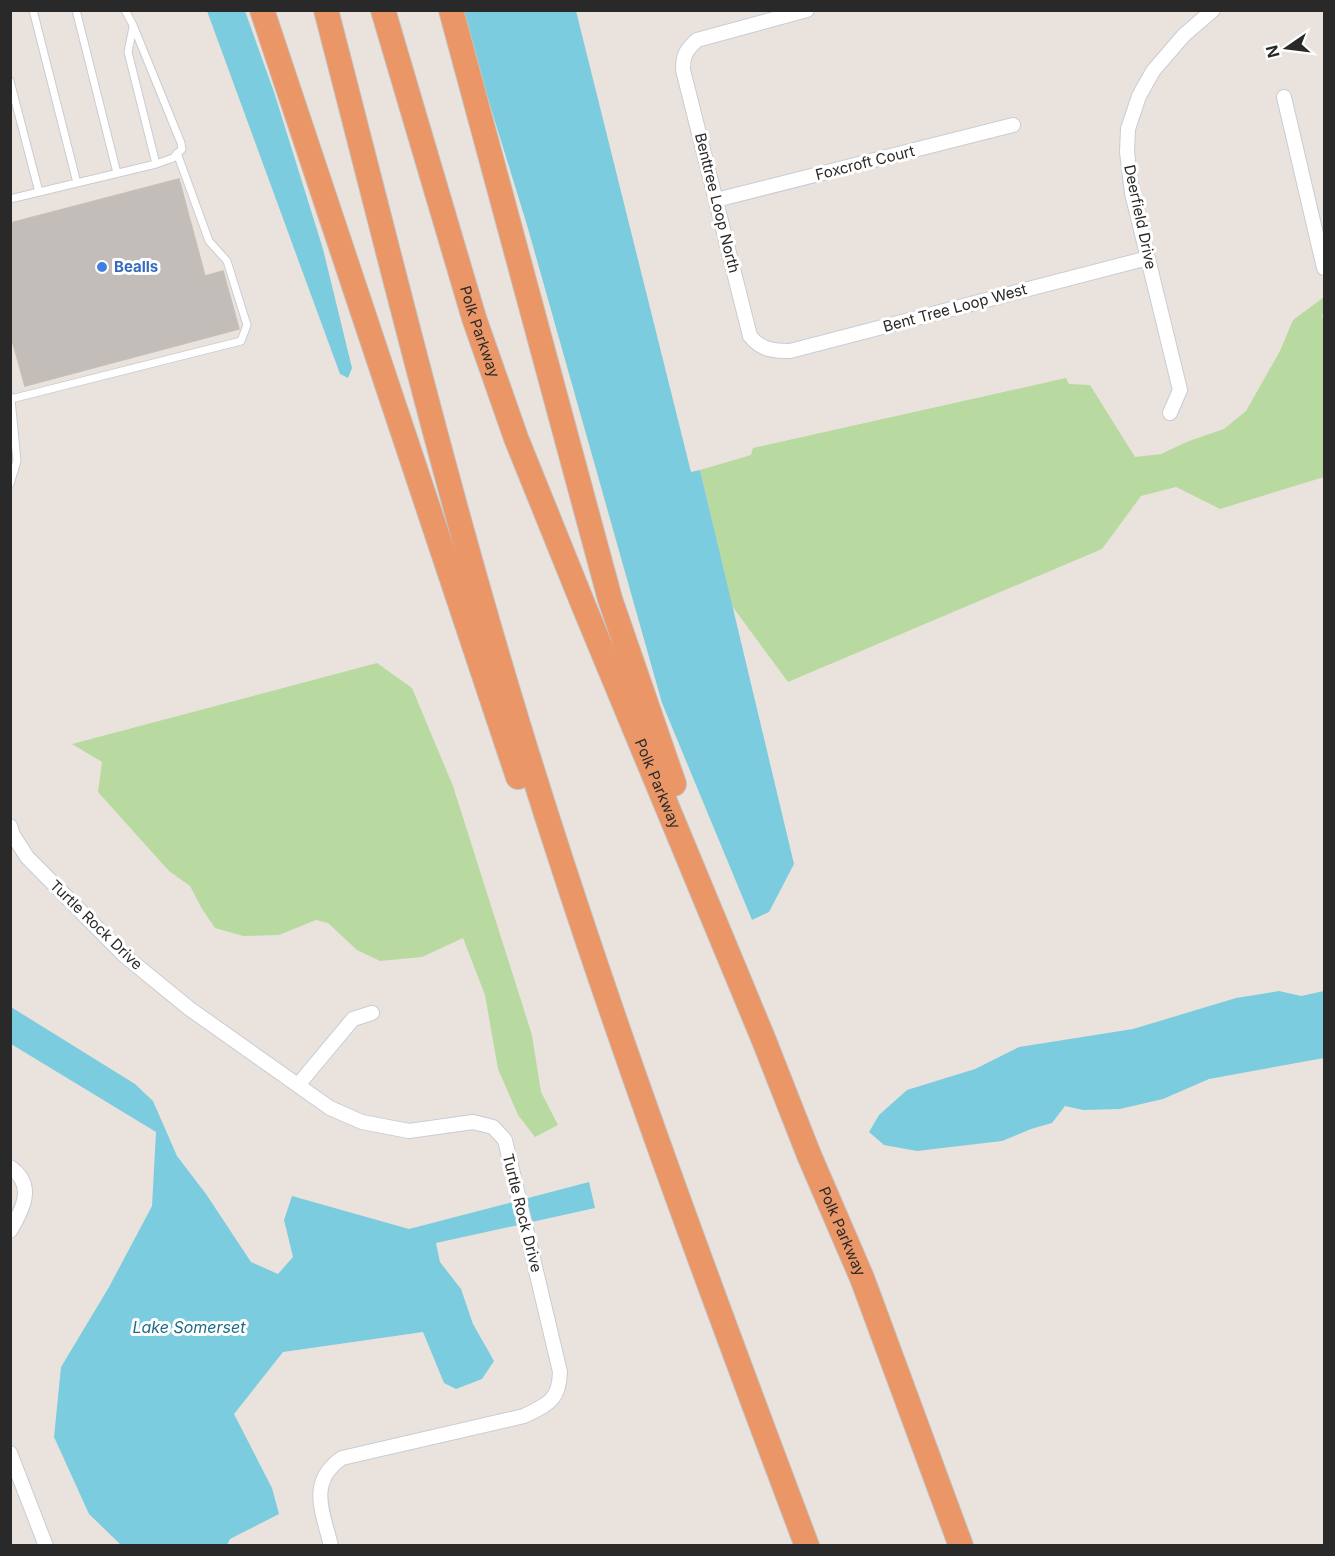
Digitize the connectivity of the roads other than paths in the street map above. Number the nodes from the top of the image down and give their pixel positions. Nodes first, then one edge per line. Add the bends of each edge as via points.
1 (33, 10) edge
2 (76, 10) edge
3 (125, 10) edge
4 (262, 10) edge
5 (326, 10) edge
6 (383, 10) edge
7 (451, 10) edge
8 (807, 10) edge
9 (1213, 10) edge
10 (133, 25) junction
11 (10, 81) edge
12 (1284, 97) dead end
13 (1013, 125) dead end
14 (177, 153) junction
15 (156, 164) junction
16 (117, 174) junction
17 (77, 183) junction
18 (39, 192) junction
19 (10, 199) edge
20 (716, 200) junction
21 (1148, 258) junction
22 (1324, 268) edge
23 (762, 348) joint
24 (11, 398) edge
25 (1170, 413) dead end
26 (10, 484) edge
27 (10, 826) edge
28 (372, 1013) dead end
29 (763, 1038) junction
30 (298, 1085) junction
31 (642, 1100) junction
32 (10, 1167) edge
33 (10, 1231) edge
34 (10, 1453) edge
35 (46, 1545) edge
36 (331, 1545) edge
37 (807, 1545) edge
38 (961, 1545) edge

1 - 17 lane
2 - 16 lane
3 - 10 lane
4 - 31 highway via 513,764 603,1019
5 - 31 highway via 482,602 572,892
6 - 29 highway, Polk Parkway via 474,318 516,438
7 - 29 highway via 610,599 750,986
8 - 20 street, Benttree Loop North via 696,40 685,52 683,70
9 - 21 street, Deerfield Drive via 1167,52 1153,71 1128,129 1126,152 1132,193
10 - 14 lane via 181,143 182,149
10 - 15 lane via 128,52
11 - 18 lane
12 - 22 street
13 - 20 street, Foxcroft Court
14 - 15 lane
14 - 24 lane via 209,241 227,261 248,325 242,341
15 - 16 lane
16 - 17 lane
17 - 18 lane
18 - 19 lane
20 - 23 street, Benttree Loop North via 750,336
21 - 23 street, Bent Tree Loop West via 790,351
21 - 25 street, Deerfield Drive via 1180,390
24 - 26 lane via 17,461
27 - 30 street, Turtle Rock Drive via 12,836 27,857 124,956 190,1009
28 - 30 street via 353,1019
29 - 38 highway, Polk Parkway via 862,1278
30 - 36 street, Turtle Rock Drive via 330,1108 362,1122 409,1131 473,1122 493,1127 505,1140 560,1372 560,1389 547,1405 524,1416 342,1458 332,1465 321,1480 319,1498
31 - 37 highway
32 - 33 street via 22,1177 26,1192 25,1203
34 - 35 street

